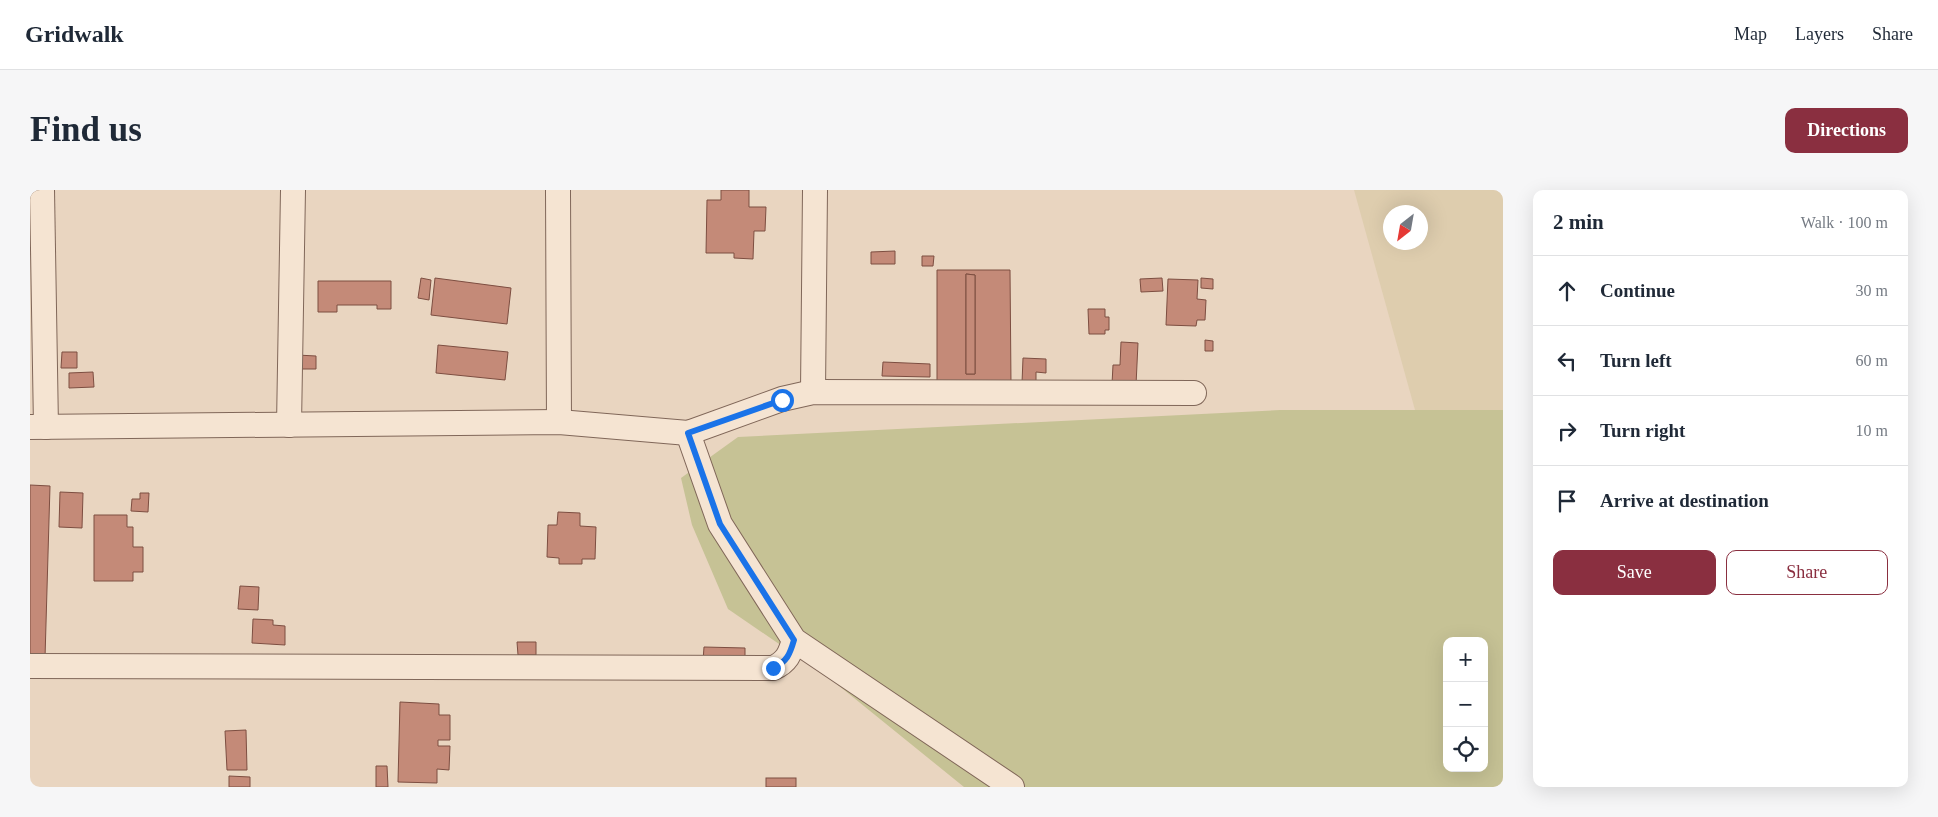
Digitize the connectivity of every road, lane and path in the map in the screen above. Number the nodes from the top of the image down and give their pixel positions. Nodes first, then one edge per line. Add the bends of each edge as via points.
1 (42, 190) edge
2 (293, 190) edge
3 (558, 190) edge
4 (815, 190) edge
5 (813, 392) junction
6 (1194, 392) dead end
7 (559, 422) junction
8 (289, 425) junction
9 (38, 427) edge
10 (688, 433) junction
11 (794, 640) junction
12 (30, 666) edge
13 (1012, 787) edge

1 - 9 street
2 - 8 street
3 - 7 street
4 - 5 street
5 - 6 street
5 - 10 street
7 - 8 street
7 - 10 street
8 - 9 street
10 - 11 street via 720,524
11 - 12 street via 784,664 773,668
11 - 13 street

